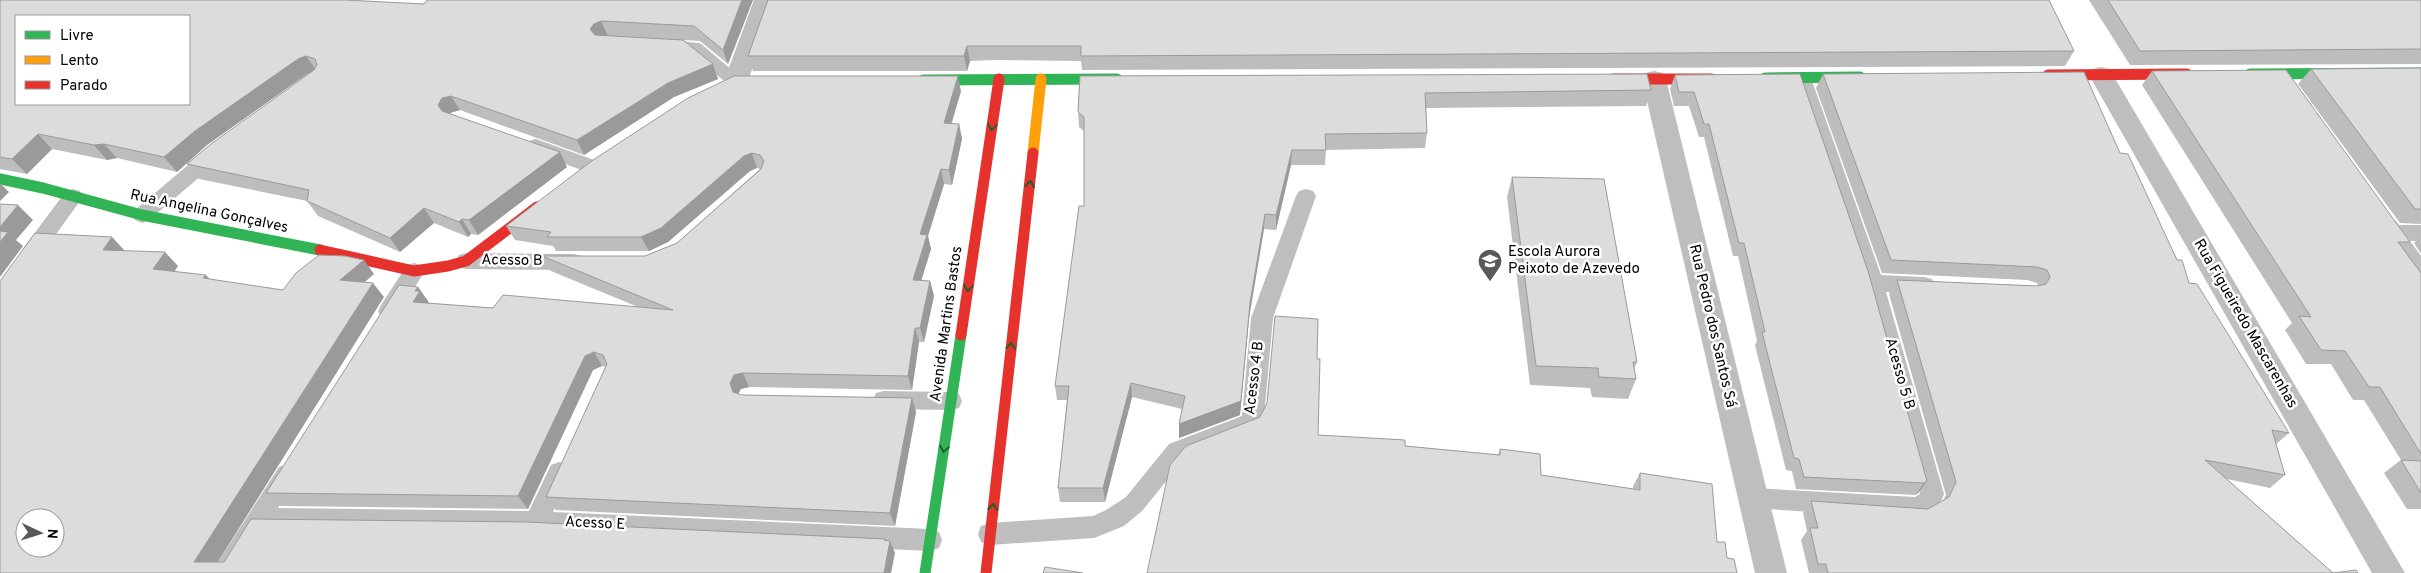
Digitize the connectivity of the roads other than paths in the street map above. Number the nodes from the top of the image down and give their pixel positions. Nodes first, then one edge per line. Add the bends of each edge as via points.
1 (765, 0) edge
2 (646, 46) edge
3 (2421, 73) edge
4 (2200, 74) edge
5 (2240, 74) edge
6 (2041, 75) edge
7 (2101, 75) junction
8 (1872, 77) edge
9 (1753, 78) edge
10 (1802, 78) junction
11 (999, 79) junction
12 (1042, 79) junction
13 (1133, 79) edge
14 (1605, 79) edge
15 (1654, 79) junction
16 (1723, 79) edge
17 (911, 80) edge
18 (736, 83) joint
19 (515, 139) edge
20 (230, 141) edge
21 (590, 166) edge
22 (0, 179) edge
23 (73, 196) junction
24 (1306, 196) dead end
25 (543, 201) edge
26 (2376, 209) edge
27 (142, 215) junction
28 (2393, 233) junction
29 (2421, 233) edge
30 (466, 261) junction
31 (591, 262) edge
32 (414, 271) junction
33 (18, 272) edge
34 (2421, 272) edge
35 (1873, 283) junction
36 (1940, 286) edge
37 (378, 328) edge
38 (864, 400) edge
39 (951, 401) junction
40 (569, 449) edge
41 (301, 452) edge
42 (1753, 498) junction
43 (259, 518) junction
44 (536, 522) junction
45 (990, 534) junction
46 (930, 540) junction
47 (223, 573) edge
48 (925, 573) edge
49 (986, 573) edge
50 (1771, 573) edge
51 (2389, 573) edge

1 - 18 street
2 - 18 lane via 694,47
3 - 5 street via 2285,82
4 - 7 street
6 - 7 street
7 - 51 street, Rua Figueiredo Mascarenhas
8 - 10 street
9 - 10 street
10 - 35 lane, Acesso 5 B
11 - 12 street
11 - 17 street
11 -> 39 street, Avenida Martins Bastos
12 - 13 street
45 -> 12 street
14 - 15 street
15 - 16 street
15 - 42 street, Rua Pedro dos Santos Sá
19 - 21 lane
20 - 27 lane
22 - 23 street, Rua Angelina Gonçalves
23 - 27 street, Rua Angelina Gonçalves
23 - 33 lane
24 - 45 lane, Acesso 4 B via 1262,318 1250,423 1177,451 1134,504 1094,527
25 - 30 street
26 - 28 lane
27 - 32 street, Rua Angelina Gonçalves
28 - 29 lane
28 - 34 lane
30 - 31 lane, Acesso B
30 - 32 street
32 - 37 lane
35 - 36 lane
35 - 42 lane, Acesso 5 B via 1931,487 1930,501 1918,508
38 - 39 lane
39 -> 46 street, Avenida Martins Bastos
40 - 44 lane
41 - 43 lane
42 - 50 street, Rua Pedro dos Santos Sá
43 - 44 lane, Acesso E
43 - 47 lane
44 - 46 lane, Acesso E
45 - 49 street
46 - 48 street, Avenida Martins Bastos

